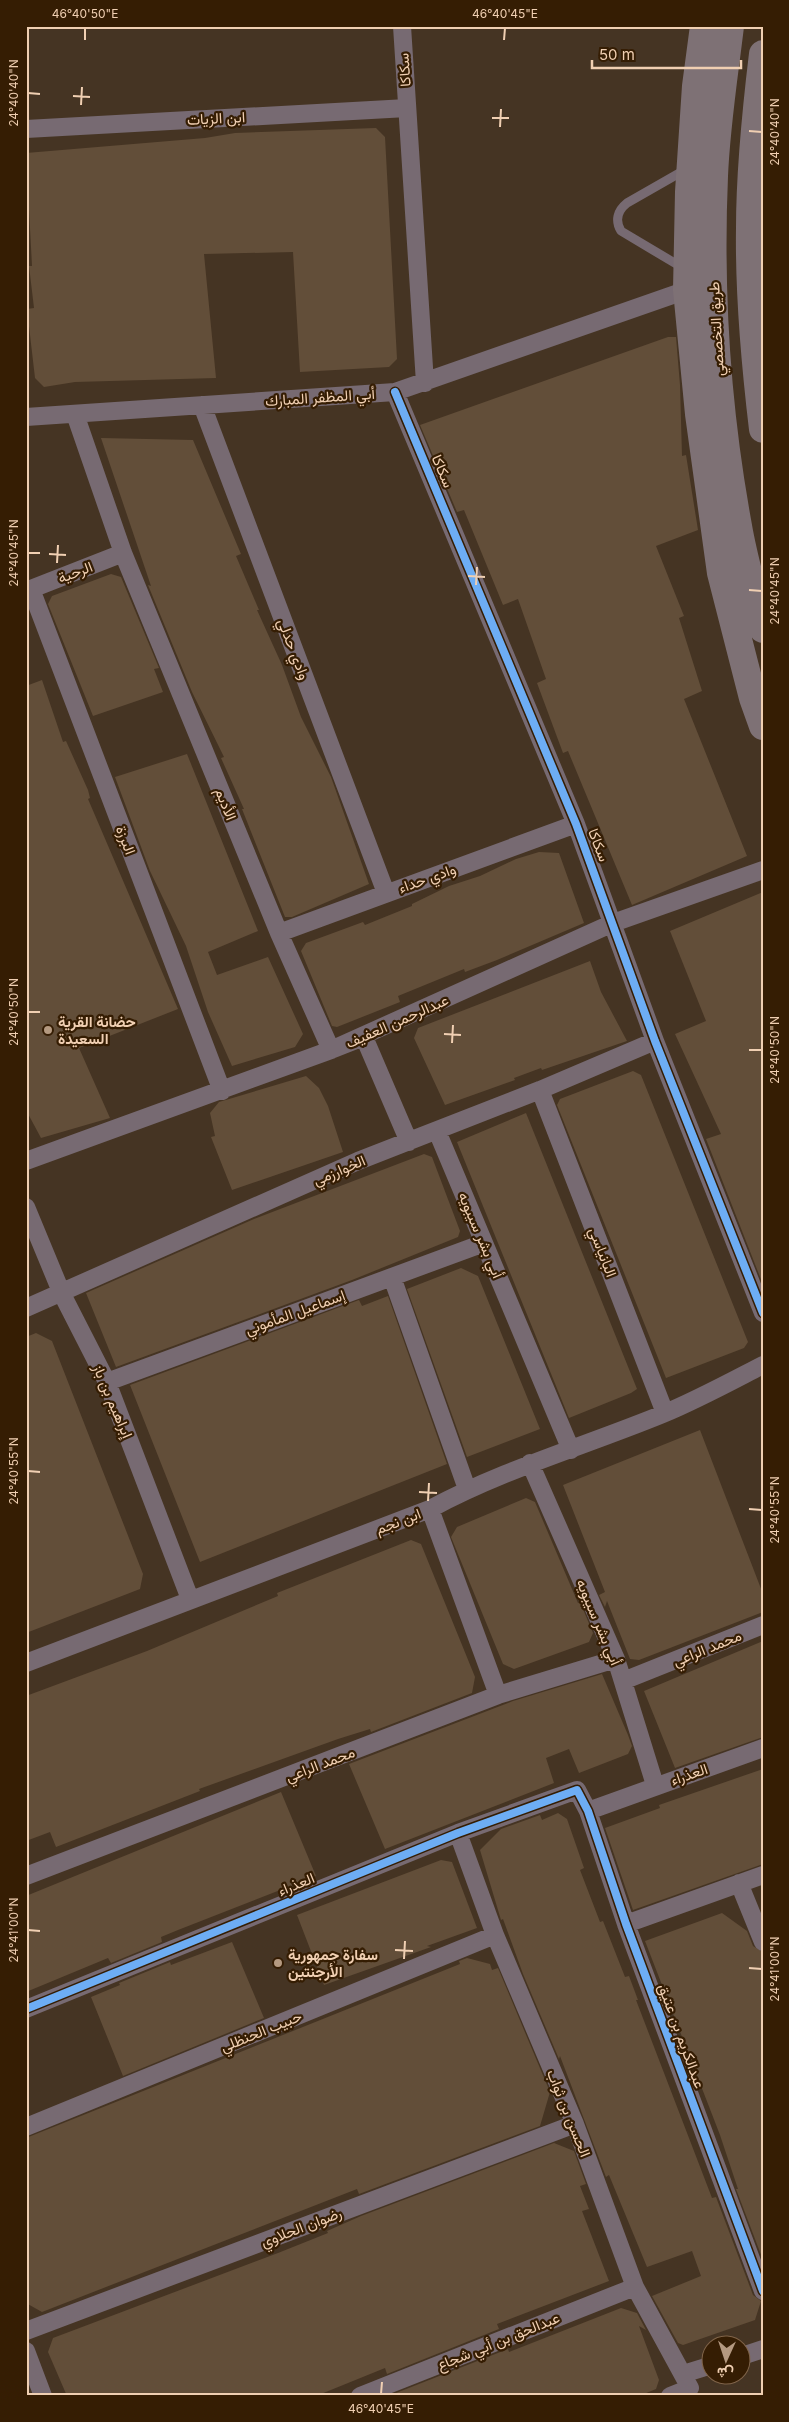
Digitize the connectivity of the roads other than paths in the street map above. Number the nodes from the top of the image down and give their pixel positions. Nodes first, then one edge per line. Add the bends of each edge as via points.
1 (402, 26) edge
2 (704, 26) edge
3 (730, 26) edge
4 (763, 54) edge
5 (407, 108) junction
6 (26, 129) edge
7 (692, 143) junction
8 (687, 281) junction
9 (425, 383) junction
10 (396, 392) junction
11 (202, 405) junction
12 (75, 414) junction
13 (26, 417) edge
14 (763, 428) edge
15 (123, 553) junction
16 (29, 590) edge
17 (763, 629) edge
18 (763, 726) edge
19 (576, 824) junction
20 (763, 870) edge
21 (386, 893) junction
22 (613, 923) junction
23 (278, 933) junction
24 (655, 1041) junction
25 (331, 1050) junction
26 (540, 1090) junction
27 (222, 1091) junction
28 (437, 1131) junction
29 (409, 1142) junction
30 (26, 1161) edge
31 (26, 1207) edge
32 (484, 1243) junction
33 (392, 1277) junction
34 (62, 1294) junction
35 (26, 1308) edge
36 (763, 1313) edge
37 (763, 1365) edge
38 (107, 1382) junction
39 (665, 1414) junction
40 (571, 1450) junction
41 (530, 1463) junction
42 (467, 1489) junction
43 (430, 1509) junction
44 (190, 1599) junction
45 (763, 1625) edge
46 (616, 1659) junction
47 (26, 1663) edge
48 (623, 1681) junction
49 (498, 1695) junction
50 (763, 1748) edge
51 (655, 1785) junction
52 (577, 1790) joint
53 (588, 1811) junction
54 (458, 1833) junction
55 (763, 1875) edge
56 (26, 1876) edge
57 (739, 1883) junction
58 (626, 1924) junction
59 (495, 1935) junction
60 (763, 1942) edge
61 (26, 2008) edge
62 (575, 2124) junction
63 (26, 2127) edge
64 (635, 2287) junction
65 (763, 2291) edge
66 (26, 2331) edge
67 (26, 2351) edge
68 (702, 2371) edge
69 (687, 2381) junction
70 (44, 2396) edge
71 (360, 2396) edge
72 (670, 2396) edge

1 - 5 street, سكاكا
2 - 7 main road
3 - 17 main road, طريق التخصصي via 714,177 716,341 720,405 738,527
4 - 14 main road via 757,98 750,227 752,322
5 - 6 street, ابن الزيات
5 - 9 street, سكاكا
7 - 8 main road
7 - 8 lane via 683,171 626,203 620,208 618,219 621,231 678,264
8 - 9 street, أبي المظفر المبارك
8 - 18 main road via 699,414 721,574
9 - 10 street, أبي المظفر المبارك
10 - 11 street, أبي المظفر المبارك
10 - 19 street, سكاكا
11 - 12 street, أبي المظفر المبارك
11 - 21 street, وادي حدلي
12 - 13 street, أبي المظفر المبارك
12 - 15 street, الأديم
15 - 16 street, الرحية
15 - 23 street, الأديم
16 - 27 street, البرزة
19 - 21 street, وادي حداء
19 - 22 street, سكاكا
20 - 22 street, عبدالرحمن العفيف
21 - 23 street, وادي حداء
22 - 24 street, سكاكا
22 - 25 street, عبدالرحمن العفيف
23 - 25 street, الأديم
24 - 26 street, الخوارزمي
24 - 36 street, سكاكا
25 - 27 street, عبدالرحمن العفيف
25 - 29 street via 364,1036
26 - 28 street, الخوارزمي
26 - 39 street, البانياسي
27 - 30 street, عبدالرحمن العفيف
28 - 29 street, الخوارزمي
28 - 32 street, أبي بشر سيبويه
29 - 34 street, الخوارزمي via 358,1161
31 - 34 street, إبراهيم بن باز
32 - 33 street, إسماعيل المأموني
32 - 40 street, أبي بشر سيبويه
33 - 38 street, إسماعيل المأموني
33 - 42 street
34 - 35 street, الخوارزمي
34 - 38 street, إبراهيم بن باز
37 - 39 street, ابن نجم
38 - 44 street, إبراهيم بن باز
39 - 40 street, ابن نجم
40 - 41 street, ابن نجم
41 - 42 street, ابن نجم
41 - 46 street, أبي بشر سيبويه
42 - 43 street, ابن نجم
43 - 44 street, ابن نجم
43 - 49 street
44 - 47 street, ابن نجم
45 - 48 street, محمد الراعي
46 - 48 street, أبي بشر سيبويه
46 - 49 street, محمد الراعي
48 - 51 street, أبي بشر سيبويه
49 - 56 street, محمد الراعي
50 - 51 street, العذراء
51 - 53 street, العذراء
52 - 53 street, عبدالكريم بن عتيق
52 - 54 street, العذراء
53 - 58 street, عبدالكريم بن عتيق
54 - 59 street, الحسن بن ثواب
54 - 61 street, العذراء
55 - 57 street
57 - 58 street
57 - 60 street
58 - 65 street, عبدالكريم بن عتيق
59 - 62 street, الحسن بن ثواب
59 - 63 street, حبيب الحنظلي
62 - 64 street, الحسن بن ثواب
62 - 66 street, رضوان الحلاوي
64 - 69 street, الحسن بن ثواب
64 - 71 street, عبدالحق بن أبي شجاع
67 - 70 street
68 - 69 street
69 - 72 street

